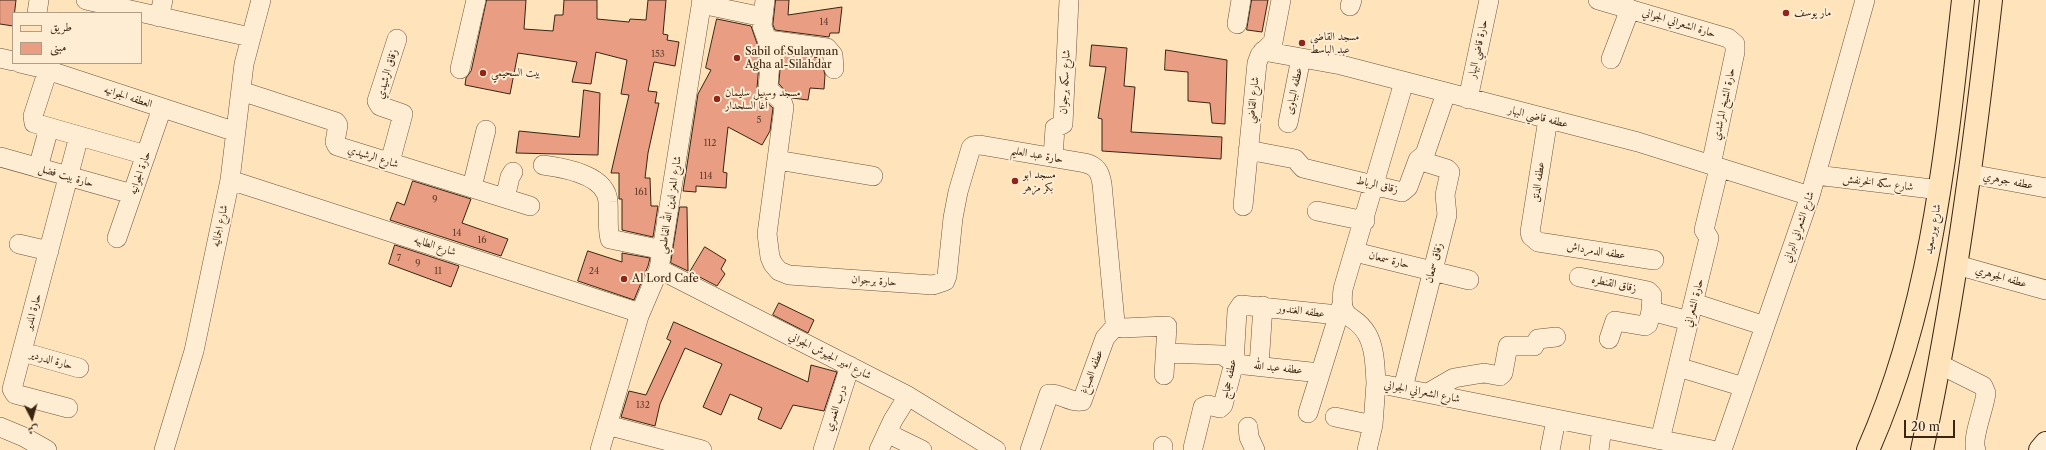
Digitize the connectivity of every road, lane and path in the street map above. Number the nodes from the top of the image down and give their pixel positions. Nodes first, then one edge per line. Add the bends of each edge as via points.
1 (39, 0) edge
2 (86, 0) edge
3 (261, 0) edge
4 (476, 0) edge
5 (1069, 0) edge
6 (1241, 0) edge
7 (1281, 0) edge
8 (1489, 0) edge
9 (1598, 0) edge
10 (1865, 0) edge
11 (1963, 0) edge
12 (1991, 0) edge
13 (702, 2) edge
14 (117, 4) edge
15 (161, 8) edge
16 (764, 8) edge
17 (1630, 9) junction
18 (37, 12) edge
19 (1237, 24) dead end
20 (250, 37) junction
21 (397, 39) dead end
22 (768, 40) junction
23 (1735, 44) joint
24 (1263, 51) junction
25 (0, 58) edge
26 (1301, 58) junction
27 (1611, 59) dead end
28 (12, 61) edge
29 (26, 64) edge
30 (44, 67) edge
31 (460, 68) dead end
32 (834, 69) dead end
33 (1404, 82) junction
34 (241, 91) junction
35 (1446, 93) junction
36 (1468, 99) junction
37 (162, 108) junction
38 (1548, 119) junction
39 (1288, 123) dead end
40 (49, 128) junction
41 (486, 130) dead end
42 (236, 132) junction
43 (79, 136) junction
44 (973, 146) joint
45 (1248, 150) junction
46 (146, 155) junction
47 (0, 157) edge
48 (1052, 157) junction
49 (777, 160) junction
50 (1418, 160) junction
51 (390, 162) junction
52 (543, 165) dead end
53 (1715, 166) junction
54 (38, 168) junction
55 (513, 172) dead end
56 (1970, 174) junction
57 (1816, 175) junction
58 (67, 176) junction
59 (873, 176) dead end
60 (230, 180) junction
61 (1375, 184) junction
62 (472, 187) junction
63 (2046, 188) edge
64 (1940, 190) junction
65 (132, 194) junction
66 (1810, 196) junction
67 (505, 198) junction
68 (530, 206) dead end
69 (1243, 206) dead end
70 (1317, 211) dead end
71 (1365, 221) junction
72 (117, 238) dead end
73 (1538, 242) joint
74 (19, 244) dead end
75 (49, 250) junction
76 (663, 250) junction
77 (1355, 252) junction
78 (1654, 260) dead end
79 (1957, 264) junction
80 (659, 269) junction
81 (1431, 271) junction
82 (1579, 277) dead end
83 (1469, 280) dead end
84 (2046, 290) edge
85 (1694, 303) junction
86 (1263, 306) junction
87 (1340, 310) junction
88 (1237, 311) joint
89 (1651, 311) junction
90 (640, 312) junction
91 (1689, 321) junction
92 (1765, 326) junction
93 (1118, 327) junction
94 (1556, 337) dead end
95 (1609, 339) dead end
96 (23, 352) junction
97 (1166, 353) junction
98 (1234, 363) junction
99 (1939, 364) junction
100 (850, 366) junction
101 (1258, 366) junction
102 (1678, 367) junction
103 (79, 368) dead end
104 (1320, 373) junction
105 (1164, 375) dead end
106 (1376, 383) junction
107 (1403, 388) junction
108 (1744, 388) junction
109 (1428, 393) junction
110 (908, 396) junction
111 (68, 408) dead end
112 (1308, 414) dead end
113 (1335, 417) dead end
114 (1556, 420) junction
115 (607, 425) junction
116 (1373, 425) junction
117 (0, 427) edge
118 (1248, 427) dead end
119 (1602, 428) junction
120 (887, 432) junction
121 (1660, 440) junction
122 (2046, 443) edge
123 (663, 445) edge
124 (985, 447) edge
125 (1193, 448) dead end
126 (47, 450) edge
127 (164, 450) edge
128 (600, 450) edge
129 (702, 450) edge
130 (822, 450) edge
131 (879, 450) edge
132 (922, 450) edge
133 (1030, 450) edge
134 (1255, 450) edge
135 (1367, 450) edge
136 (1550, 450) edge
137 (1598, 450) edge
138 (1712, 450) edge
139 (1722, 450) edge
140 (1868, 450) edge
141 (1922, 450) edge
142 (1976, 450) edge
143 (2040, 450) edge

1 - 18 street
2 - 14 street
3 - 20 street, شارع الجماليه
4 - 31 street
5 - 48 street, شارع سكه برجوان via 1063,124 1055,126
6 - 19 street
7 - 24 street, شارع القاضي via 1273,42
8 - 36 street, حارة قاضي البهار
9 - 17 street, حارة الشعراني الجواني
10 - 57 street, شارع الشعراني البراني
11 - 64 main road, شارع بورسعيد
12 - 56 main road
13 - 16 street
13 - 76 street, شارع المعز لدين الله الفاطمي
14 - 15 street
15 - 20 street
16 - 22 street, حارة برجوان via 763,31
17 - 23 street, حارة الشعراني الجواني via 1728,38
17 - 27 street
20 - 34 street, شارع الجماليه
21 - 51 street, زقاق الرشيدي via 377,100 380,106 403,114
22 - 32 street via 827,48 833,55
22 - 49 street, حارة برجوان via 771,51 768,88 781,99 784,107
23 - 53 street, حارة الشيخ المرشدي
24 - 26 street, عطفه قاضي البهار
24 - 45 street, شارع القاضي via 1257,63
25 - 28 street
26 - 33 street, عطفه قاضي البهار via 1341,65
26 - 39 street, عطفه البباوى
29 - 30 street, العطفه الجوانيه
30 - 37 street, العطفه الجوانيه
30 - 40 street via 33,120 36,124
33 - 35 street, عطفه قاضي البهار
33 - 61 street
34 - 42 street, شارع الجماليه
34 - 51 street, شارع الرشيدي via 336,122 337,146
35 - 36 street, عطفه قاضي البهار
35 - 50 street, زقاق الرباط via 1425,154
36 - 38 street, عطفه قاضي البهار
37 - 42 street, العطفه الجوانيه
37 - 46 street, حارة الجوانيه
38 - 53 street, عطفه قاضي البهار via 1638,142
38 - 73 street, عطفه الدنق via 1530,232
40 - 43 street
40 - 54 street
41 - 62 street
42 - 60 street, شارع الجماليه
43 - 46 street
43 - 58 street, حارة المدير
44 - 48 street, حارة عبد العليم via 980,144
44 - 49 street, حارة برجوان via 958,192 947,276 945,281 933,285 789,275 779,271 770,258 767,234
45 - 61 street, زقاق الرباط via 1295,159 1302,168
45 - 69 street, شارع القاضي
46 - 65 street, حارة الجوانيه
47 - 54 street, حارة بيت فضل
48 - 93 street, حارة عبد العليم via 1093,165 1099,170 1115,322
49 - 59 street
50 - 61 street, زقاق الرباط via 1406,190 1399,191
50 - 81 street, زقاق سمعان via 1450,172 1445,195 1446,215
51 - 62 street, شارع الرشيدي
52 - 76 street via 588,177 604,188 608,200 610,240
53 - 66 street, عطفه قاضي البهار
53 - 85 street, حارة الشعراني via 1704,230 1709,238
54 - 58 street, حارة بيت فضل
55 - 67 street
56 - 63 street, عطفه جوهري
56 - 79 main road
57 - 64 street, شارع سكه الخرنفش
57 - 66 street, شارع الشعراني البراني
58 - 65 street, حارة بيت فضل
58 - 75 street, حارة المدير
60 - 90 street, شارع الطابيه
60 - 127 street, شارع الجماليه via 194,351
61 - 71 street
62 - 67 street, شارع الرشيدي
64 - 140 main road, شارع بورسعيد via 1925,276 1914,318 1887,402
65 - 72 street, حارة الجوانيه
66 - 92 street, شارع الشعراني البراني
67 - 68 street, شارع الرشيدي
70 - 71 street
71 - 77 street
73 - 78 street, عطفه الدمرداش
74 - 75 street
75 - 96 street, حارة المدير
76 - 80 street, شارع المعز لدين الله الفاطمي
77 - 81 street, حارة سمعان
77 - 87 street via 1343,289
79 - 84 street, عطفه الجوهري
79 - 99 main road
80 - 90 street, شارع المعز لدين الله الفاطمي
80 - 100 street, شارع امير الجيوش الجواني
81 - 83 street, حارة سمعان
81 - 107 street, زقاق سمعان
82 - 89 street, زقاق القنطره via 1648,291 1652,295
85 - 91 street, حارة الشعراني
85 - 92 street
86 - 87 street, عطفه الغندور
86 - 88 street, عطفه الغندور via 1244,304
86 - 101 street, عطفه الغندور
87 - 104 street, عطفه عبد الله
87 - 106 street, شارع الشعراني الجواني via 1361,327 1371,342
88 - 98 street, عطفه حجاج
89 - 91 street
89 - 95 street via 1648,324 1645,326 1615,320
90 - 115 street, شارع المعز لدين الله الفاطمي
91 - 102 street, حارة الشعراني
92 - 108 street, شارع الشعراني البراني
93 - 97 street via 1167,326
93 - 133 street, عطفه الصباغ via 1105,338 1082,401 1076,402 1054,393 1049,394
94 - 109 street via 1538,339 1534,346 1508,346 1503,373 1500,376 1484,373 1454,378
96 - 103 street, حارة الدردير
96 - 111 street, حارة المدير via 13,387 14,393
97 - 98 street, عطفه عبد الله via 1222,355
97 - 105 street
98 - 101 street, عطفه عبد الله
98 - 125 street, عطفه حجاج via 1224,405 1220,408 1208,405 1203,407
99 - 141 main road
99 - 142 street via 1983,386 1986,393 1976,438
100 - 110 street, شارع امير الجيوش الجواني
100 - 130 street, درب الغمري
101 - 104 street, عطفه عبد الله
102 - 108 street
102 - 121 street, حارة الشعراني
104 - 112 street, عطفه عبد الله
106 - 107 street, شارع الشعراني الجواني
106 - 116 street
107 - 109 street, شارع الشعراني الجواني
108 - 139 street, شارع الشعراني البراني
109 - 114 street, شارع الشعراني الجواني
110 - 120 street
110 - 124 street, شارع امير الجيوش الجواني
113 - 116 street
114 - 119 street, شارع الشعراني الجواني
114 - 136 street
115 - 123 street
115 - 128 street, شارع المعز لدين الله الفاطمي
116 - 135 street
117 - 126 street
118 - 134 street via 1248,437
119 - 121 street, شارع الشعراني الجواني
119 - 137 street
120 - 131 street
120 - 132 street
121 - 138 street, شارع الشعراني الجواني
122 - 143 main road
123 - 129 street

